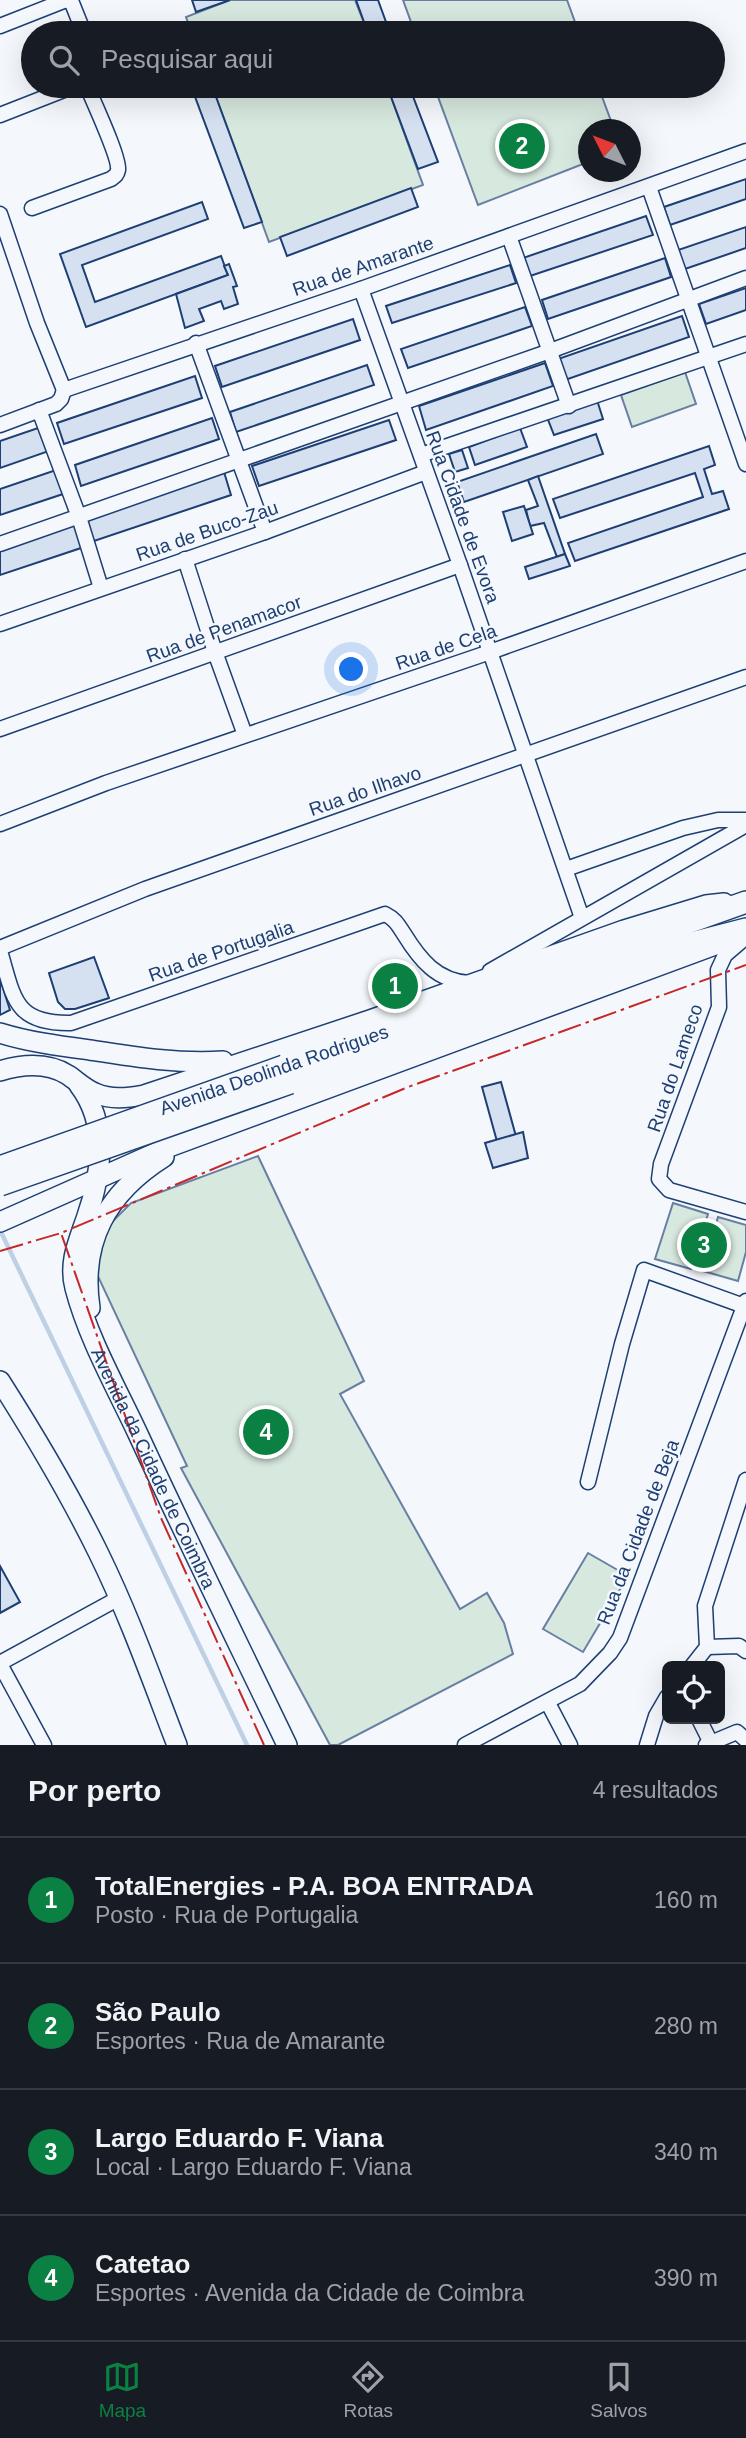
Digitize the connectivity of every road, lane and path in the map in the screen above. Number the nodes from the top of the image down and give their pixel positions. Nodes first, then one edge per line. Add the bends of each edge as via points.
1 (79, 21) edge
2 (0, 26) edge
3 (43, 98) edge
4 (92, 98) edge
5 (0, 115) edge
6 (746, 151) edge
7 (649, 187) junction
8 (32, 208) dead end
9 (0, 214) edge
10 (509, 236) junction
11 (746, 278) edge
12 (360, 289) junction
13 (690, 301) junction
14 (196, 343) junction
15 (746, 344) edge
16 (550, 351) junction
17 (709, 355) junction
18 (64, 390) junction
19 (401, 402) junction
20 (569, 405) junction
21 (39, 410) junction
22 (0, 425) edge
23 (421, 455) junction
24 (237, 459) junction
25 (746, 464) edge
26 (426, 472) junction
27 (79, 517) junction
28 (265, 532) junction
29 (0, 544) edge
30 (185, 559) junction
31 (746, 561) edge
32 (460, 565) junction
33 (101, 588) junction
34 (0, 624) edge
35 (215, 652) junction
36 (490, 652) junction
37 (746, 677) edge
38 (0, 729) edge
39 (245, 735) junction
40 (526, 755) junction
41 (746, 823) edge
42 (0, 824) edge
43 (566, 869) junction
44 (746, 901) edge
45 (582, 918) junction
46 (746, 930) edge
47 (746, 937) edge
48 (0, 949) edge
49 (468, 984) junction
50 (0, 1033) edge
51 (0, 1053) edge
52 (44, 1065) junction
53 (286, 1066) junction
54 (0, 1071) edge
55 (78, 1083) junction
56 (193, 1139) junction
57 (0, 1167) edge
58 (96, 1180) junction
59 (0, 1185) edge
60 (746, 1212) edge
61 (0, 1222) edge
62 (745, 1303) edge
63 (96, 1344) junction
64 (0, 1381) edge
65 (746, 1479) edge
66 (588, 1482) dead end
67 (733, 1521) junction
68 (746, 1530) edge
69 (118, 1598) junction
70 (706, 1647) junction
71 (746, 1651) edge
72 (696, 1661) edge
73 (0, 1664) edge
74 (548, 1703) junction
75 (662, 1706) edge
76 (701, 1724) edge
77 (746, 1740) edge
78 (709, 1744) edge
79 (44, 1745) edge
80 (177, 1745) edge
81 (287, 1745) edge
82 (465, 1745) edge
83 (570, 1745) edge
84 (647, 1745) edge

1 - 2 street via 66,0
3 - 5 street
4 - 8 street via 119,169 116,175
6 - 7 street, Rua de Amarante
7 - 10 street, Rua de Amarante
7 - 13 street
9 - 18 street
10 - 12 street, Rua de Amarante
10 - 16 street
11 - 13 street
12 - 14 street, Rua de Amarante
12 - 19 street, Rua Cidade de Evora
13 - 16 street
13 - 17 street
14 - 18 street, Rua de Amarante
14 - 24 street
15 - 17 street
16 - 19 street
16 - 20 street
17 - 20 street
17 - 25 street
18 - 21 street, Rua de Amarante via 56,404
19 - 23 street, Rua Cidade de Evora
19 - 24 street
20 - 23 street
21 - 22 street, Rua de Amarante
21 - 27 street
23 - 26 street, Rua Cidade de Evora
24 - 27 street
24 - 28 street
26 - 28 street, Rua de Buco-Zau
26 - 32 street, Rua Cidade de Evora
27 - 29 street
27 - 33 street
28 - 30 street, Rua de Buco-Zau
30 - 33 street, Rua de Buco-Zau
30 - 35 street
31 - 36 street, Rua de Cela
32 - 35 street, Rua de Penamacor
32 - 36 street, Rua Cidade de Evora
33 - 34 street, Rua de Buco-Zau
35 - 38 street, Rua de Penamacor
35 - 39 street
36 - 39 street, Rua de Cela
36 - 40 street, Rua Cidade de Evora
37 - 40 street, Rua do Ilhavo
39 - 42 street, Rua de Cela
40 - 43 street, Rua Cidade de Evora
40 - 48 street, Rua do Ilhavo via 145,889
41 - 43 street via 718,820 683,828
41 - 45 street
43 - 45 street, Rua Cidade de Evora
44 - 49 main road via 706,905 624,929
44 - 53 highway, Avenida Deolinda Rodrigues
45 - 49 street
46 - 53 highway, Avenida Deolinda Rodrigues
46 - 56 main road via 712,947
47 - 60 street, Rua do Lameco via 725,955 718,970 719,1007 659,1179 669,1190
48 - 49 street, Rua de Portugalia via 17,1003 29,1015 48,1023 71,1023 385,914 394,919 425,965 450,980
49 - 53 main road via 370,1020
50 - 53 main road via 166,1061
51 - 52 main road
52 - 54 main road
52 - 55 main road
53 - 55 main road via 121,1098 96,1094
53 - 57 highway, Avenida Deolinda Rodrigues, bridge
53 - 59 highway, Avenida Deolinda Rodrigues, bridge
55 - 58 main road, Avenida da Cidade de Coimbra via 97,1125
56 - 58 main road
56 - 63 main road via 134,1180 116,1198 96,1232 87,1288
58 - 61 main road
58 - 63 main road, Avenida da Cidade de Coimbra via 72,1272
62 - 66 street via 644,1270
62 - 74 street, Rua da Cidade de Beja via 620,1638 580,1684
63 - 81 main road, Avenida da Cidade de Coimbra
64 - 69 main road via 78,1513
65 - 67 street
67 - 68 street
67 - 70 street via 705,1606
69 - 73 street
69 - 80 main road
70 - 71 street via 739,1646
70 - 72 street
73 - 79 street
74 - 82 street, Rua da Cidade de Beja
74 - 83 street
75 - 84 street
76 - 78 street
77 - 78 street via 737,1732

